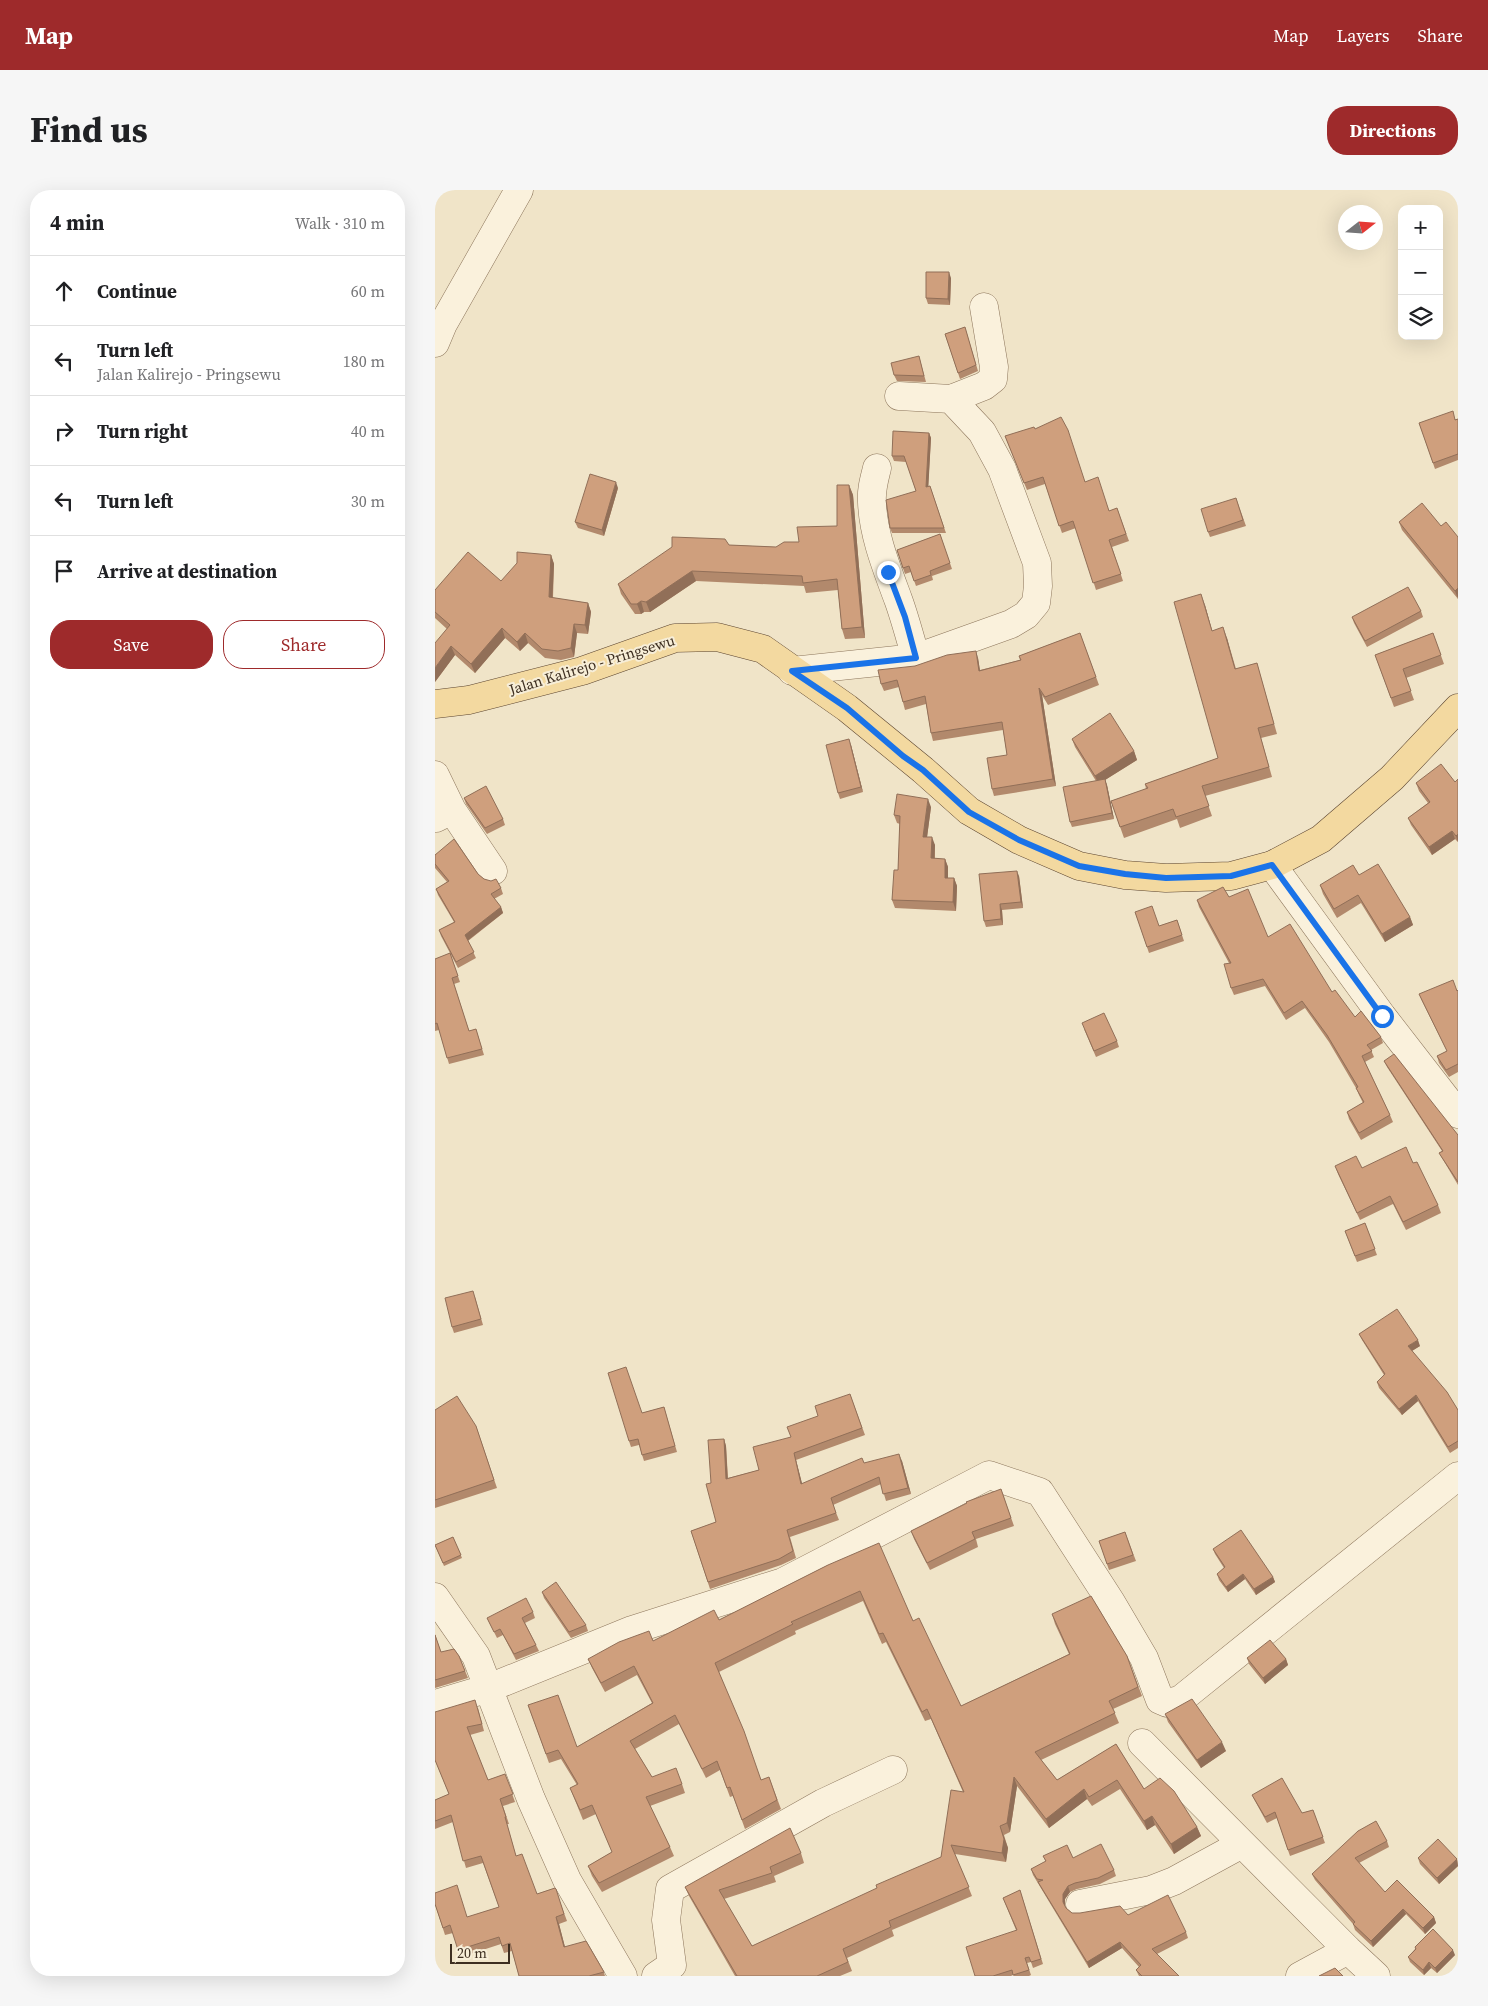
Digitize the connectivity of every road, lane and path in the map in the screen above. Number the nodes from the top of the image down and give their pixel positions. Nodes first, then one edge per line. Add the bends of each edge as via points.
1 (519, 190) edge
2 (984, 307) dead end
3 (435, 343) edge
4 (899, 396) dead end
5 (951, 399) junction
6 (877, 468) dead end
7 (916, 658) junction
8 (792, 671) junction
9 (435, 704) edge
10 (1458, 708) edge
11 (435, 775) edge
12 (443, 814) edge
13 (1272, 865) junction
14 (493, 871) dead end
15 (1458, 1114) edge
16 (1458, 1476) edge
17 (435, 1597) edge
18 (489, 1688) junction
19 (435, 1704) edge
20 (1142, 1743) dead end
21 (893, 1770) dead end
22 (1242, 1844) junction
23 (1080, 1904) dead end
24 (1348, 1950) junction
25 (623, 1976) edge
26 (656, 1976) edge
27 (1300, 1976) edge
28 (1376, 1976) edge

1 - 3 street
2 - 5 street via 993,379
4 - 5 street
5 - 7 street via 982,432 1002,469 1037,564 1038,586 1035,603 1011,624
6 - 7 street via 872,488 875,522
7 - 8 street
8 - 9 main road, Jalan Kalirejo - Pringsewu via 763,649 717,637 675,638 581,671 469,700
8 - 13 main road, Jalan Kalirejo - Pringsewu via 847,708 969,812 1019,840 1079,866 1166,878 1231,876
10 - 13 main road, Jalan Kalirejo - Pringsewu via 1392,778 1321,839
11 - 12 street
12 - 14 street
13 - 15 street
16 - 18 street via 1180,1700 1173,1702 1160,1700 1144,1658 1040,1492 989,1475 783,1582 632,1630
17 - 18 street via 476,1656
18 - 19 street
18 - 25 street via 499,1720 567,1880
20 - 22 street
21 - 26 street via 823,1803 670,1889 665,1920 672,1965
22 - 23 street via 1151,1890
22 - 24 street
24 - 27 street
24 - 28 street

